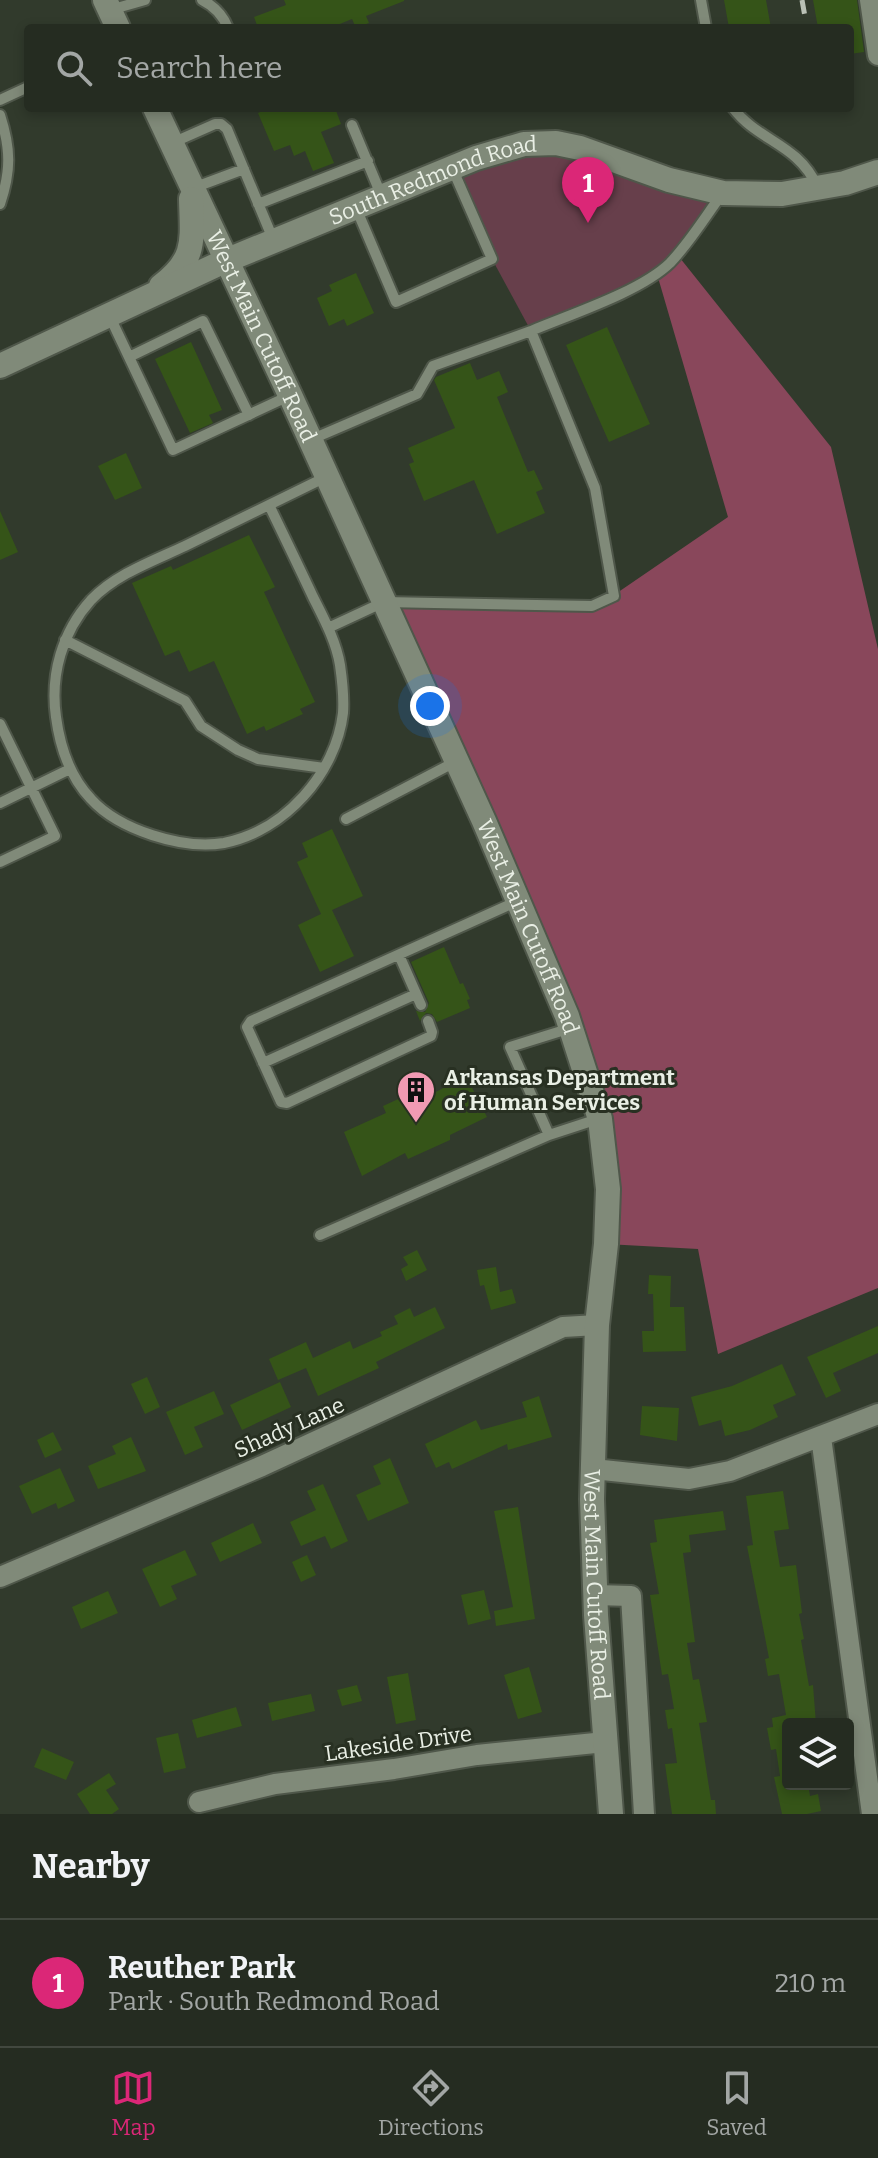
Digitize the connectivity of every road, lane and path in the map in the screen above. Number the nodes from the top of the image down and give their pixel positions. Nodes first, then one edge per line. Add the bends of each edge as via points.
1 (202, 0) edge
2 (701, 0) edge
3 (870, 0) edge
4 (140, 1) edge
5 (111, 13) edge
6 (226, 24) edge
7 (705, 24) edge
8 (878, 55) edge
9 (24, 89) edge
10 (0, 100) edge
11 (157, 112) edge
12 (736, 112) edge
13 (0, 115) edge
14 (352, 125) dead end
15 (171, 143) junction
16 (368, 161) junction
17 (452, 167) junction
18 (244, 169) junction
19 (876, 177) edge
20 (191, 188) junction
21 (818, 188) junction
22 (723, 193) junction
23 (382, 197) junction
24 (0, 204) edge
25 (258, 204) junction
26 (356, 208) junction
27 (274, 241) junction
28 (225, 261) junction
29 (178, 284) junction
30 (146, 297) junction
31 (251, 310) junction
32 (109, 315) junction
33 (531, 331) junction
34 (129, 357) junction
35 (0, 366) edge
36 (290, 395) junction
37 (249, 415) junction
38 (310, 440) junction
39 (327, 477) junction
40 (269, 505) junction
41 (384, 602) junction
42 (328, 628) junction
43 (65, 640) junction
44 (0, 724) edge
45 (457, 761) junction
46 (324, 768) junction
47 (70, 769) junction
48 (32, 788) junction
49 (0, 803) edge
50 (346, 819) dead end
51 (0, 862) edge
52 (518, 901) junction
53 (399, 955) junction
54 (428, 1021) dead end
55 (571, 1028) junction
56 (263, 1063) junction
57 (600, 1119) junction
58 (549, 1135) junction
59 (320, 1235) dead end
60 (597, 1325) junction
61 (878, 1414) edge
62 (821, 1437) junction
63 (593, 1469) junction
64 (0, 1577) edge
65 (595, 1595) junction
66 (605, 1742) junction
67 (199, 1802) dead end
68 (611, 1814) edge
69 (644, 1814) edge
70 (872, 1814) edge

1 - 6 lane
2 - 7 lane
3 - 8 street
4 - 5 lane
9 - 10 lane
11 - 15 main road, West Main Cutoff Road
12 - 21 lane via 788,149
13 - 24 lane via 9,143 8,180
14 - 16 lane
15 - 18 lane via 221,124
15 - 20 main road, West Main Cutoff Road
16 - 23 lane
16 - 25 lane
17 - 22 main road, South Redmond Road via 524,144 556,143
17 - 23 main road, South Redmond Road
17 - 26 lane via 492,259 396,302
18 - 20 lane
18 - 25 lane
19 - 21 main road, South Redmond Road
20 - 28 main road, West Main Cutoff Road
20 - 30 main road via 191,252 175,275
21 - 22 main road, South Redmond Road via 782,194
22 - 33 lane via 657,274
23 - 26 main road, South Redmond Road
25 - 27 lane
26 - 27 main road, South Redmond Road
27 - 28 main road, South Redmond Road
28 - 29 main road, South Redmond Road
28 - 31 main road, West Main Cutoff Road
29 - 30 main road, South Redmond Road
29 - 31 main road via 217,285
30 - 32 main road
31 - 36 main road, West Main Cutoff Road
32 - 34 lane
32 - 35 main road
33 - 38 lane via 433,366 417,394
33 - 41 lane via 595,488 614,596 592,606
34 - 37 lane via 173,450
34 - 37 lane via 203,321
36 - 37 lane
36 - 38 main road, West Main Cutoff Road
38 - 39 main road, West Main Cutoff Road
39 - 40 lane
39 - 41 main road, West Main Cutoff Road
40 - 42 lane
40 - 43 lane via 122,576 92,599
41 - 42 lane
41 - 45 main road, West Main Cutoff Road
42 - 46 lane via 340,664 343,712
43 - 46 lane via 185,701 201,726 238,750 258,759
43 - 47 lane via 53,699 59,741
44 - 48 lane
45 - 50 lane
45 - 52 main road, West Main Cutoff Road
46 - 47 lane via 294,805 262,830 224,843 150,835 116,819 91,800
47 - 48 lane
48 - 49 lane
48 - 51 lane via 55,836
52 - 53 lane
52 - 55 main road, West Main Cutoff Road
53 - 56 lane via 251,1021 247,1027
53 - 56 lane via 418,1000
54 - 56 lane via 431,1036 287,1103 281,1102
55 - 57 main road, West Main Cutoff Road
55 - 58 lane via 510,1047
57 - 58 lane
57 - 60 main road, West Main Cutoff Road via 608,1189
58 - 59 lane
60 - 63 main road, West Main Cutoff Road
60 - 64 street, Shady Lane via 563,1327 262,1466
61 - 62 street
62 - 63 street via 730,1471 689,1479
62 - 70 street
63 - 65 main road, West Main Cutoff Road
65 - 66 main road, West Main Cutoff Road
65 - 69 street via 631,1596
66 - 67 street, Lakeside Drive via 275,1784
66 - 68 main road, West Main Cutoff Road

